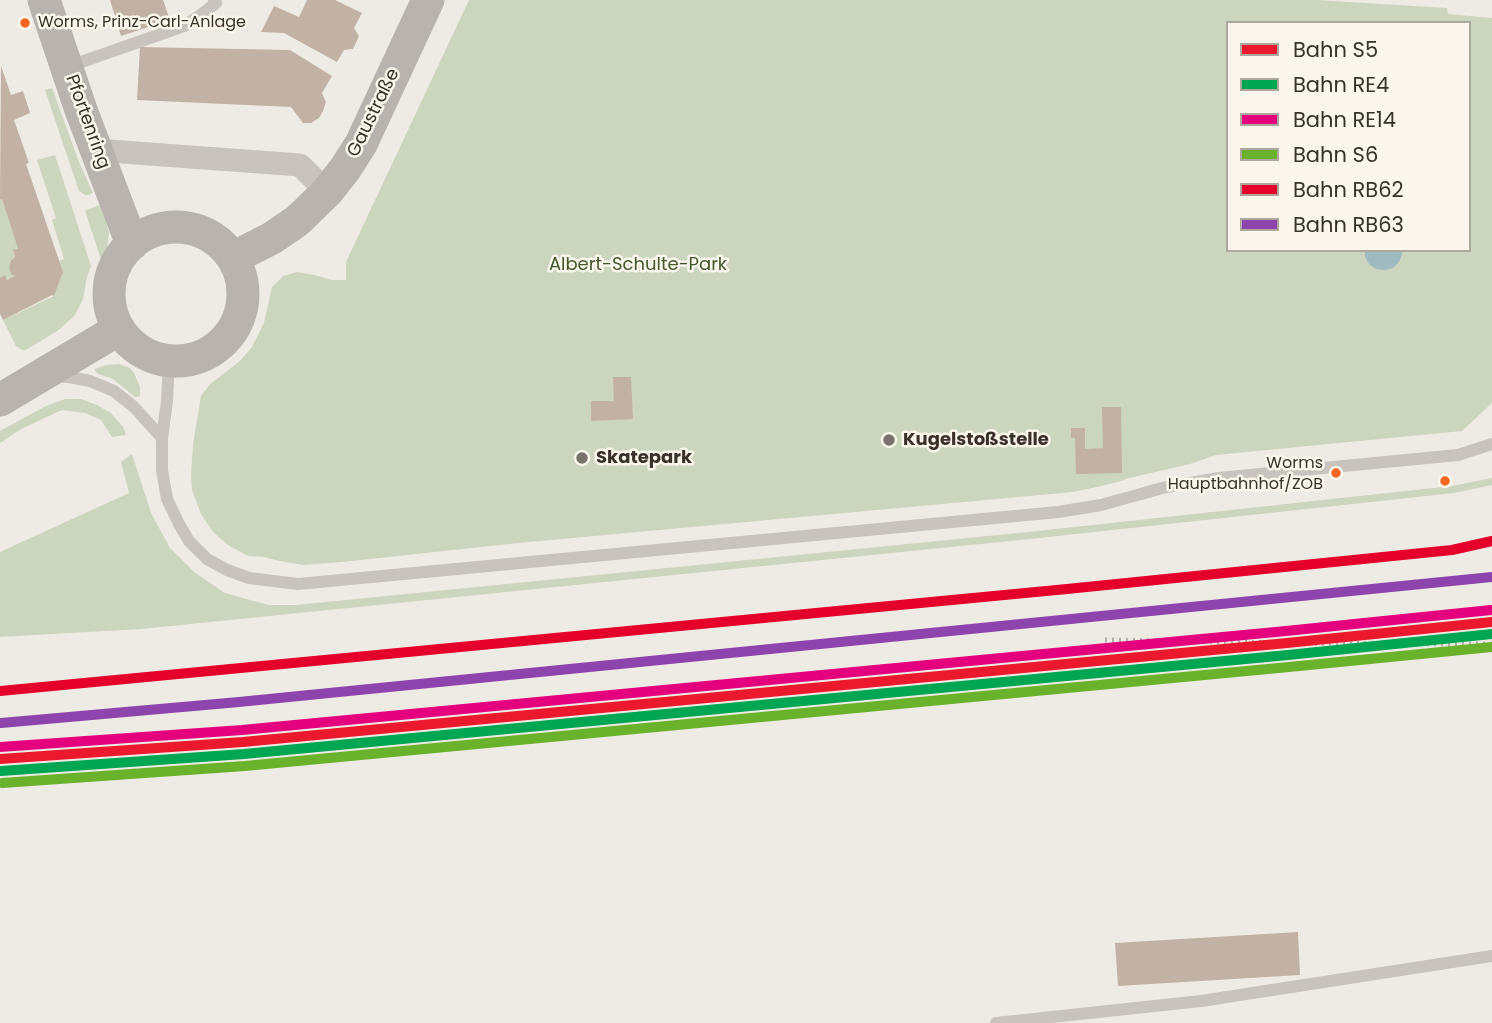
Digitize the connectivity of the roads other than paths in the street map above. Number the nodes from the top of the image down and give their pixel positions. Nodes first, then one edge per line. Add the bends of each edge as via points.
1 (44, 0) edge
2 (214, 0) edge
3 (428, 0) edge
4 (438, 0) edge
5 (404, 51) junction
6 (66, 67) junction
7 (95, 150) junction
8 (327, 192) junction
9 (132, 244) junction
10 (233, 258) junction
11 (118, 329) junction
12 (169, 361) junction
13 (41, 375) junction
14 (0, 400) edge
15 (162, 438) junction
16 (1492, 444) edge
17 (1492, 956) edge
18 (996, 1023) edge

1 - 6 main road, Pfortenring
2 - 6 lane via 216,3 184,26
3 - 5 main road, Gaustraße
4 - 5 main road
5 - 8 main road, Gaustraße via 361,144
6 - 7 main road, Pfortenring
7 - 8 street via 300,165
7 - 9 main road, Pfortenring
8 - 10 main road, Gaustraße via 297,221
9 - 10 main road via 148,233 186,228 204,233
9 - 11 main road via 112,275 109,293
10 - 12 main road via 243,300 227,339 210,353
11 - 12 main road via 131,345
11 - 13 main road
12 - 15 lane
13 - 14 main road
13 - 15 lane via 90,381 114,391
15 - 16 lane via 167,499 189,541 227,570 249,578 298,584 1058,512 1219,478 1458,455
17 - 18 lane via 1201,1000

